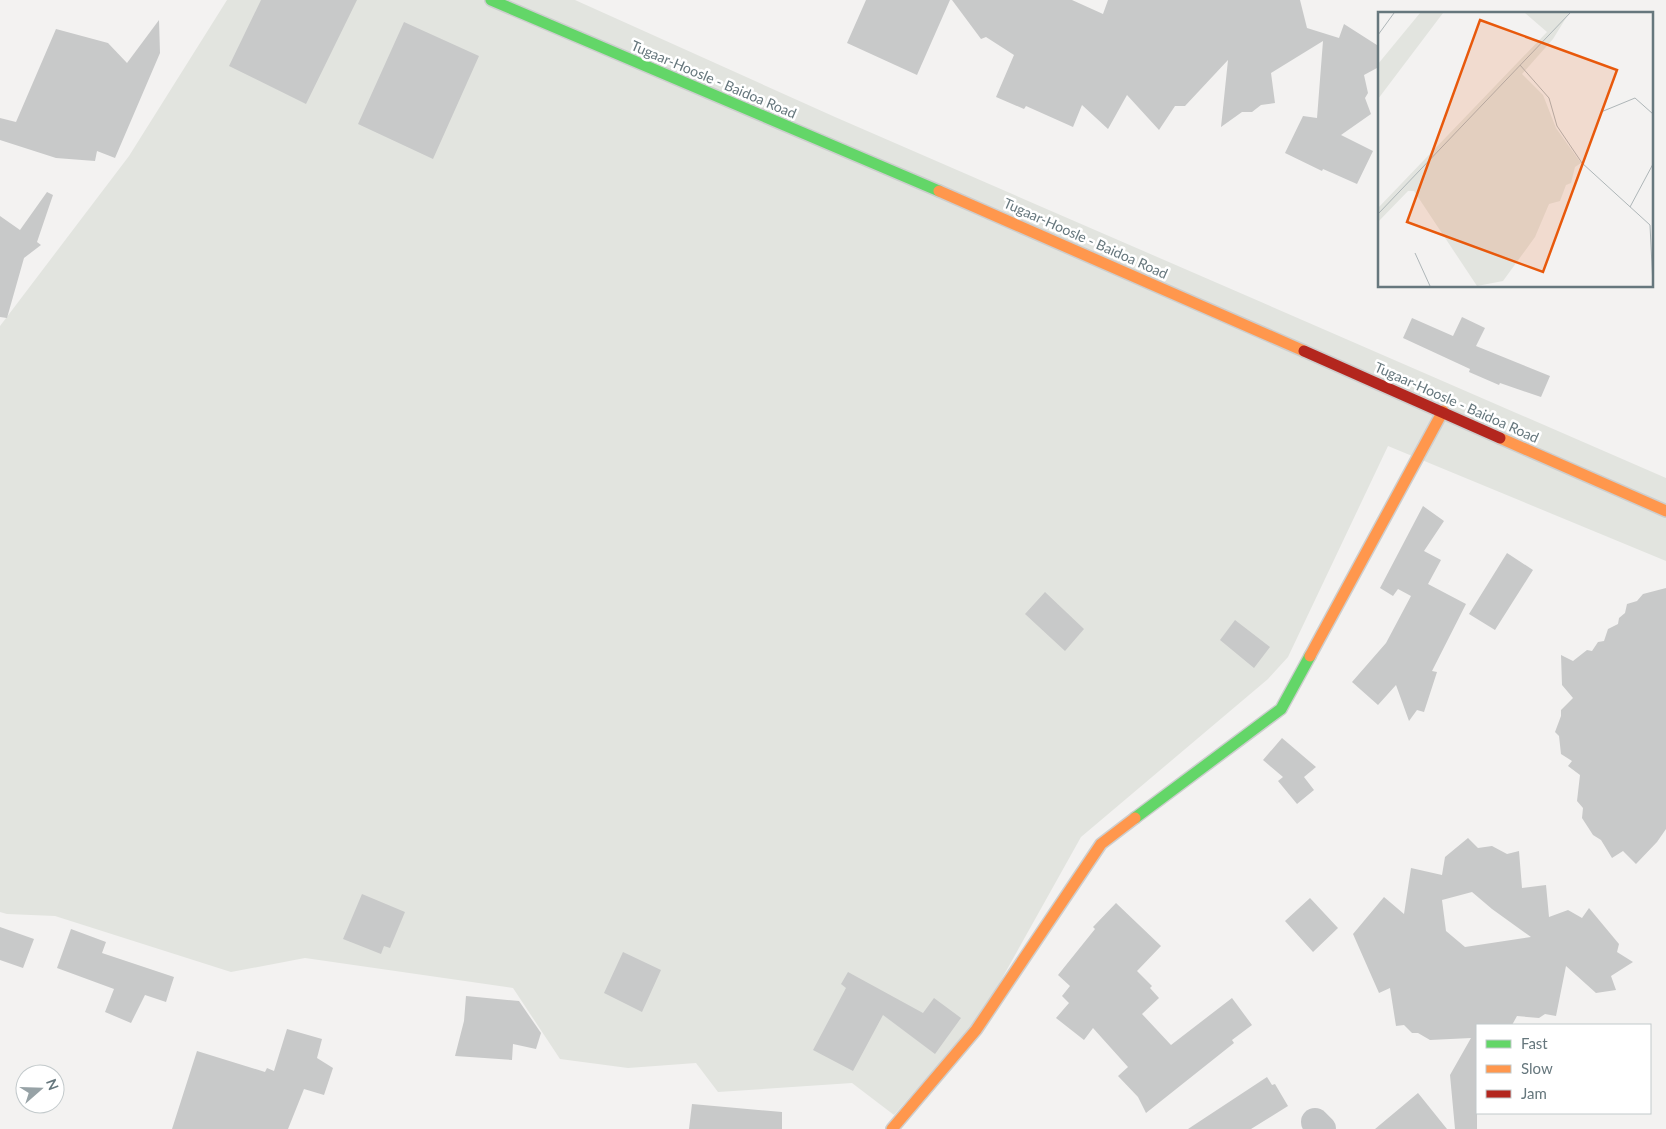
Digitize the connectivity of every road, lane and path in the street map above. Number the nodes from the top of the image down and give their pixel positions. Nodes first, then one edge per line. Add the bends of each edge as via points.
1 (492, 0) edge
2 (1443, 411) junction
3 (1666, 511) edge
4 (892, 1129) edge

1 - 2 main road, Tugaar-Hoosle - Baidoa Road
2 - 3 main road, Tugaar-Hoosle - Baidoa Road
2 - 4 main road via 1281,709 1101,844 976,1030

